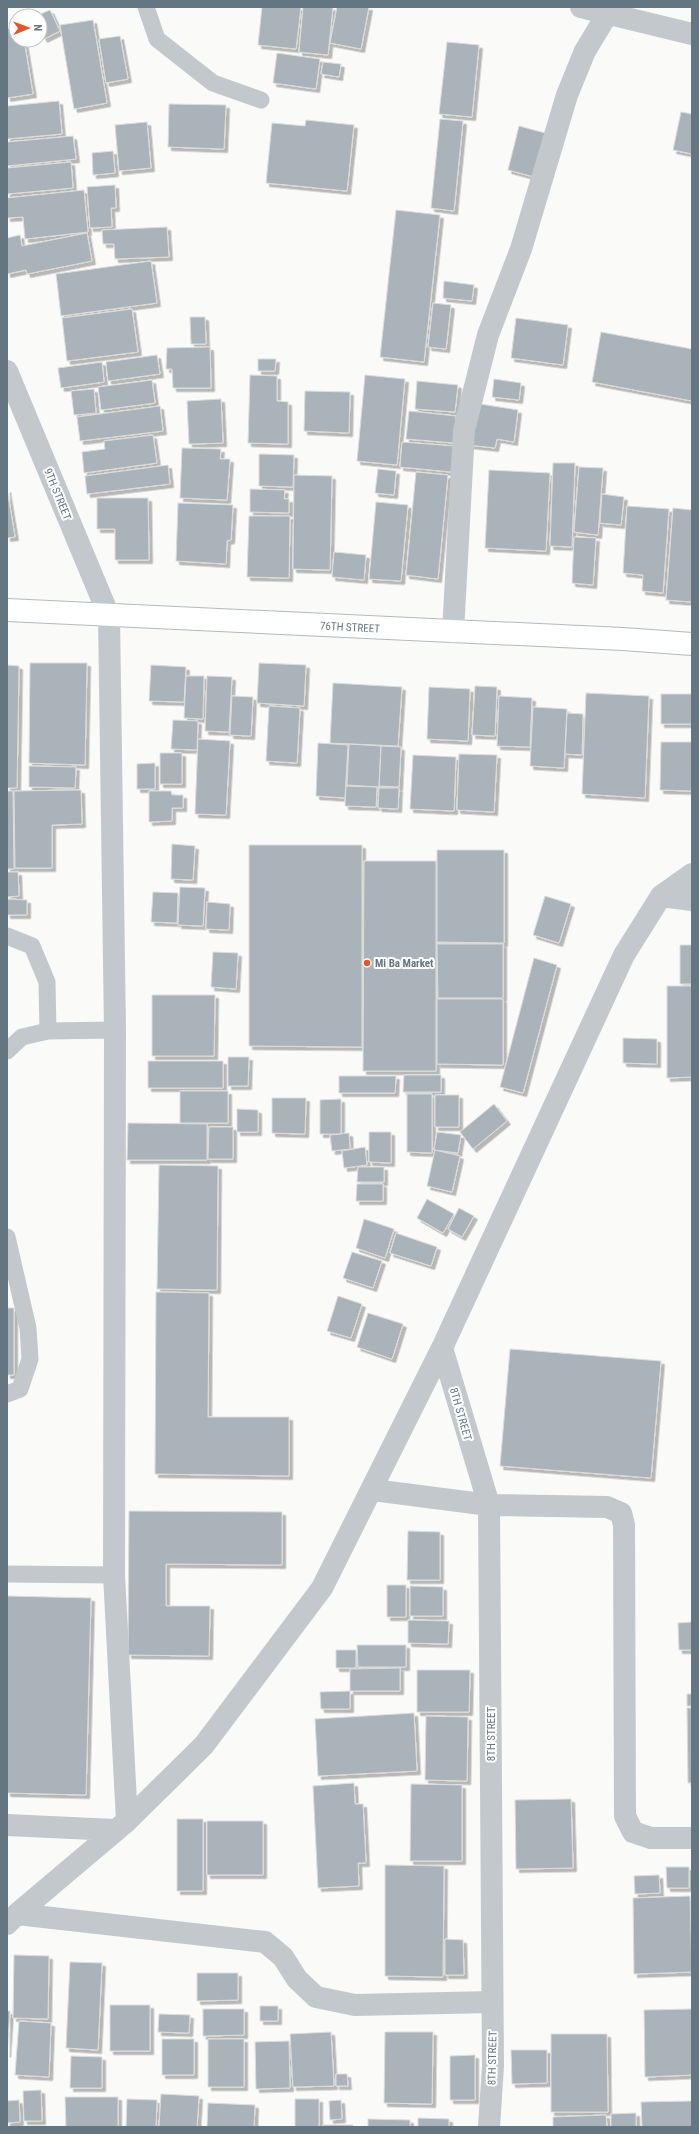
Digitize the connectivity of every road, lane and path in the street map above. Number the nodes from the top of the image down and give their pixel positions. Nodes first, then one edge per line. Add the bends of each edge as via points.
1 (146, 7) edge
2 (581, 7) edge
3 (608, 13) junction
4 (692, 34) edge
5 (261, 100) dead end
6 (7, 371) edge
7 (7, 610) edge
8 (108, 616) junction
9 (454, 632) junction
10 (692, 644) edge
11 (692, 874) edge
12 (662, 896) junction
13 (692, 900) edge
14 (7, 936) edge
15 (115, 1030) junction
16 (48, 1031) junction
17 (7, 1051) edge
18 (7, 1237) edge
19 (442, 1348) junction
20 (7, 1394) edge
21 (372, 1490) junction
22 (489, 1506) junction
23 (7, 1574) edge
24 (114, 1575) junction
25 (7, 1825) edge
26 (121, 1826) junction
27 (692, 1838) edge
28 (12, 1919) edge
29 (492, 2002) junction
30 (489, 2127) edge

1 - 5 lane via 157,39 213,83
2 - 3 street
3 - 4 street
3 - 9 street via 585,51 567,94 521,249 488,335 464,430
6 - 8 street, 9TH STREET
7 - 8 street, 76TH STREET
8 - 9 street, 76TH STREET
8 - 15 street
9 - 10 street, 76TH STREET
11 - 12 street
12 - 13 street
12 - 19 street via 624,955
14 - 16 lane via 32,946 47,982
15 - 16 lane
15 - 24 street
16 - 17 lane via 22,1037
18 - 20 lane via 28,1328 30,1359 20,1389
19 - 21 street
19 - 22 street, 8TH STREET
21 - 22 street
21 - 26 street via 322,1588 204,1745
22 - 27 street via 607,1507 621,1514 624,1525 625,1816 633,1832 651,1838
22 - 29 street, 8TH STREET
23 - 24 lane
24 - 26 street
25 - 26 street
26 - 28 street
28 - 29 street via 265,1942 283,1957 297,1979 316,1997 355,2005
29 - 30 street, 8TH STREET via 493,2066

